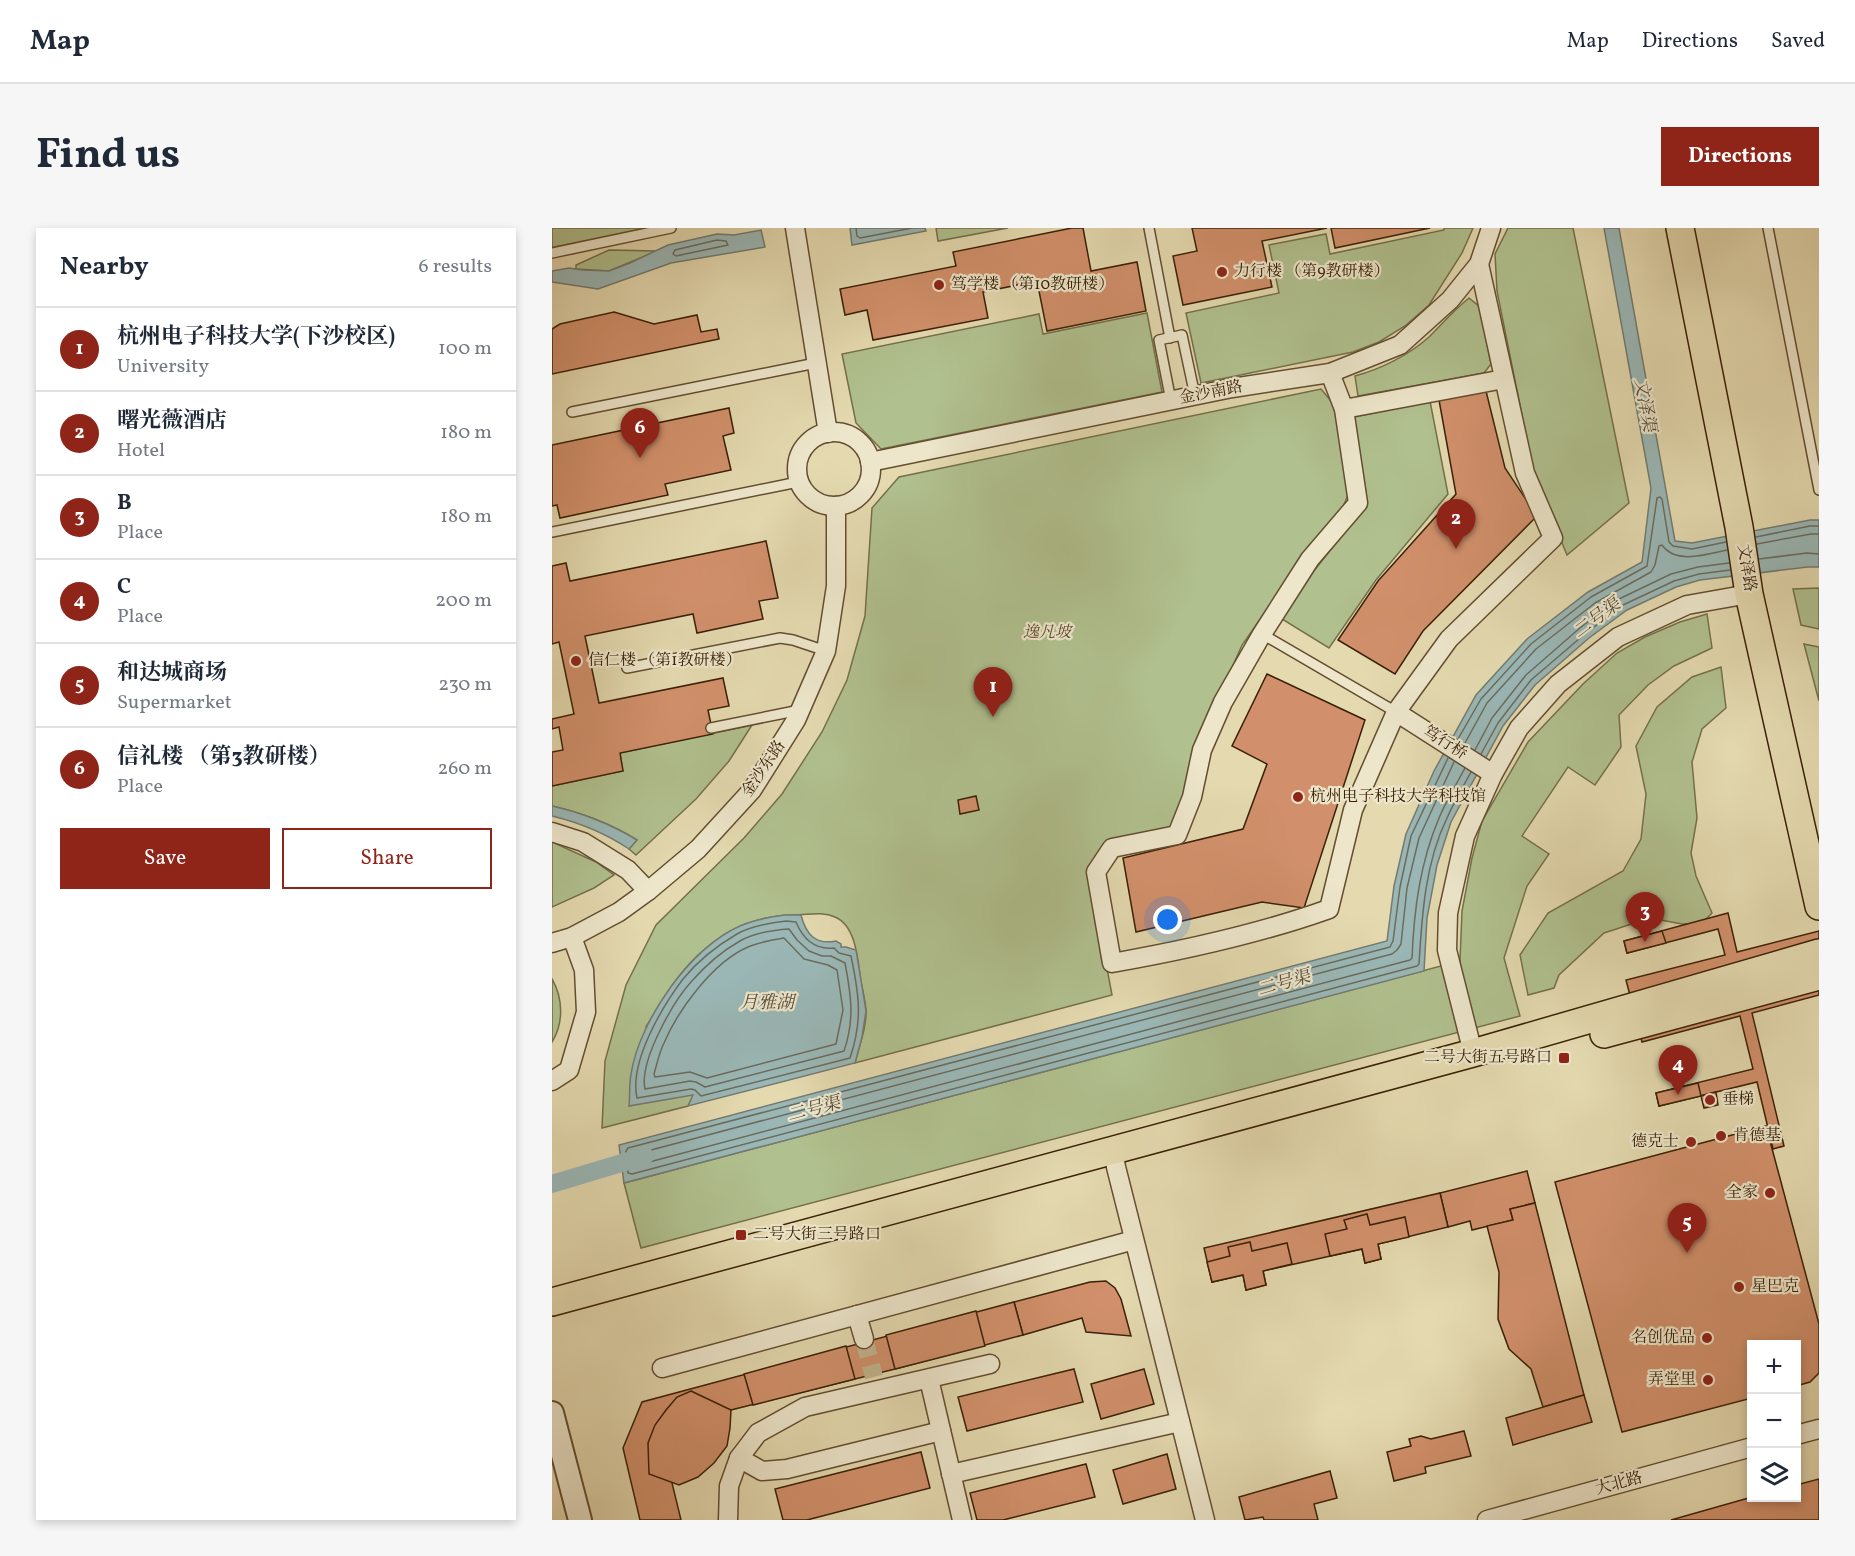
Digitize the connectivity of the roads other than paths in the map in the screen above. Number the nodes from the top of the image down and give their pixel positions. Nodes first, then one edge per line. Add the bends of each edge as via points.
1 (671, 228) edge
2 (795, 228) edge
3 (1149, 228) edge
4 (1491, 228) edge
5 (1680, 228) edge
6 (1768, 228) edge
7 (552, 253) edge
8 (1479, 264) junction
9 (1170, 338) junction
10 (816, 363) junction
11 (1330, 372) junction
12 (1504, 379) junction
13 (1195, 396) junction
14 (1172, 401) junction
15 (1344, 409) junction
16 (572, 412) dead end
17 (828, 433) junction
18 (870, 462) junction
19 (798, 482) junction
20 (1819, 490) edge
21 (836, 506) junction
22 (552, 532) edge
23 (1749, 590) junction
24 (1262, 634) junction
25 (826, 651) junction
26 (627, 668) dead end
27 (800, 710) junction
28 (1396, 712) junction
29 (711, 728) dead end
30 (1490, 772) junction
31 (552, 832) edge
32 (648, 891) junction
33 (1819, 906) edge
34 (572, 937) junction
35 (552, 943) edge
36 (1819, 953) edge
37 (1819, 976) edge
38 (1473, 1053) junction
39 (552, 1081) edge
40 (1114, 1158) junction
41 (1134, 1240) junction
42 (552, 1302) edge
43 (857, 1316) junction
44 (552, 1321) edge
45 (864, 1339) tunnel mouth
46 (990, 1364) dead end
47 (662, 1368) dead end
48 (929, 1379) junction
49 (552, 1413) edge
50 (1180, 1422) junction
51 (1819, 1429) edge
52 (941, 1431) junction
53 (1801, 1434) edge
54 (1748, 1448) edge
55 (739, 1458) junction
56 (951, 1474) junction
57 (580, 1520) edge
58 (728, 1520) edge
59 (962, 1520) edge
60 (1205, 1520) edge
61 (1487, 1520) edge

1 - 7 lane
2 - 10 street
3 - 9 lane
4 - 8 street, 金沙南路
5 - 23 main road, 文泽路
6 - 20 lane
8 - 11 street, 金沙南路 via 1450,300 1400,345
8 - 12 street
9 - 13 lane via 1182,335
9 - 14 lane via 1159,340
10 - 16 lane
10 - 17 street
11 - 13 street, 金沙南路
11 - 15 street
12 - 15 street
12 - 28 street via 1525,473 1553,538 1449,639
13 - 14 street, 金沙南路
14 - 18 street, 金沙南路
15 - 24 street via 1358,503 1310,560
17 - 18 street via 847,434 858,440
17 - 19 street via 803,447 796,470
18 - 21 street via 867,486 854,500
19 - 21 street via 813,500
19 - 22 lane
21 - 25 street, 金沙东路 via 836,586
23 - 30 street via 1687,604 1618,637 1558,684 1519,728
23 - 33 main road, 文泽路
24 - 28 lane
24 - 28 street via 1223,702 1202,750 1192,796 1177,836 1112,848 1096,872 1112,963 1287,924 1329,909 1353,810
25 - 26 lane via 780,638
25 - 27 street, 金沙东路
27 - 29 lane
27 - 32 street, 金沙东路 via 752,790 698,849
28 - 30 street, 笃行桥
30 - 38 street via 1465,836 1448,913 1447,950
31 - 32 street via 583,842 628,870
32 - 34 street, 金沙东路
34 - 35 street, 金沙东路
34 - 39 street via 584,970 586,1012 569,1070
36 - 38 main road
37 - 40 main road
38 - 40 main road
40 - 41 street
40 - 42 main road
40 - 44 main road
41 - 43 street
41 - 50 street
43 - 45 street
43 - 47 street
46 - 48 street
48 - 52 street
48 - 55 street via 876,1384 805,1407 758,1433
49 - 57 street
50 - 56 street
50 - 60 street
51 - 53 street
52 - 55 street via 787,1469 762,1471
52 - 56 street
54 - 61 street, 大北路
55 - 58 street via 729,1486
56 - 59 street

